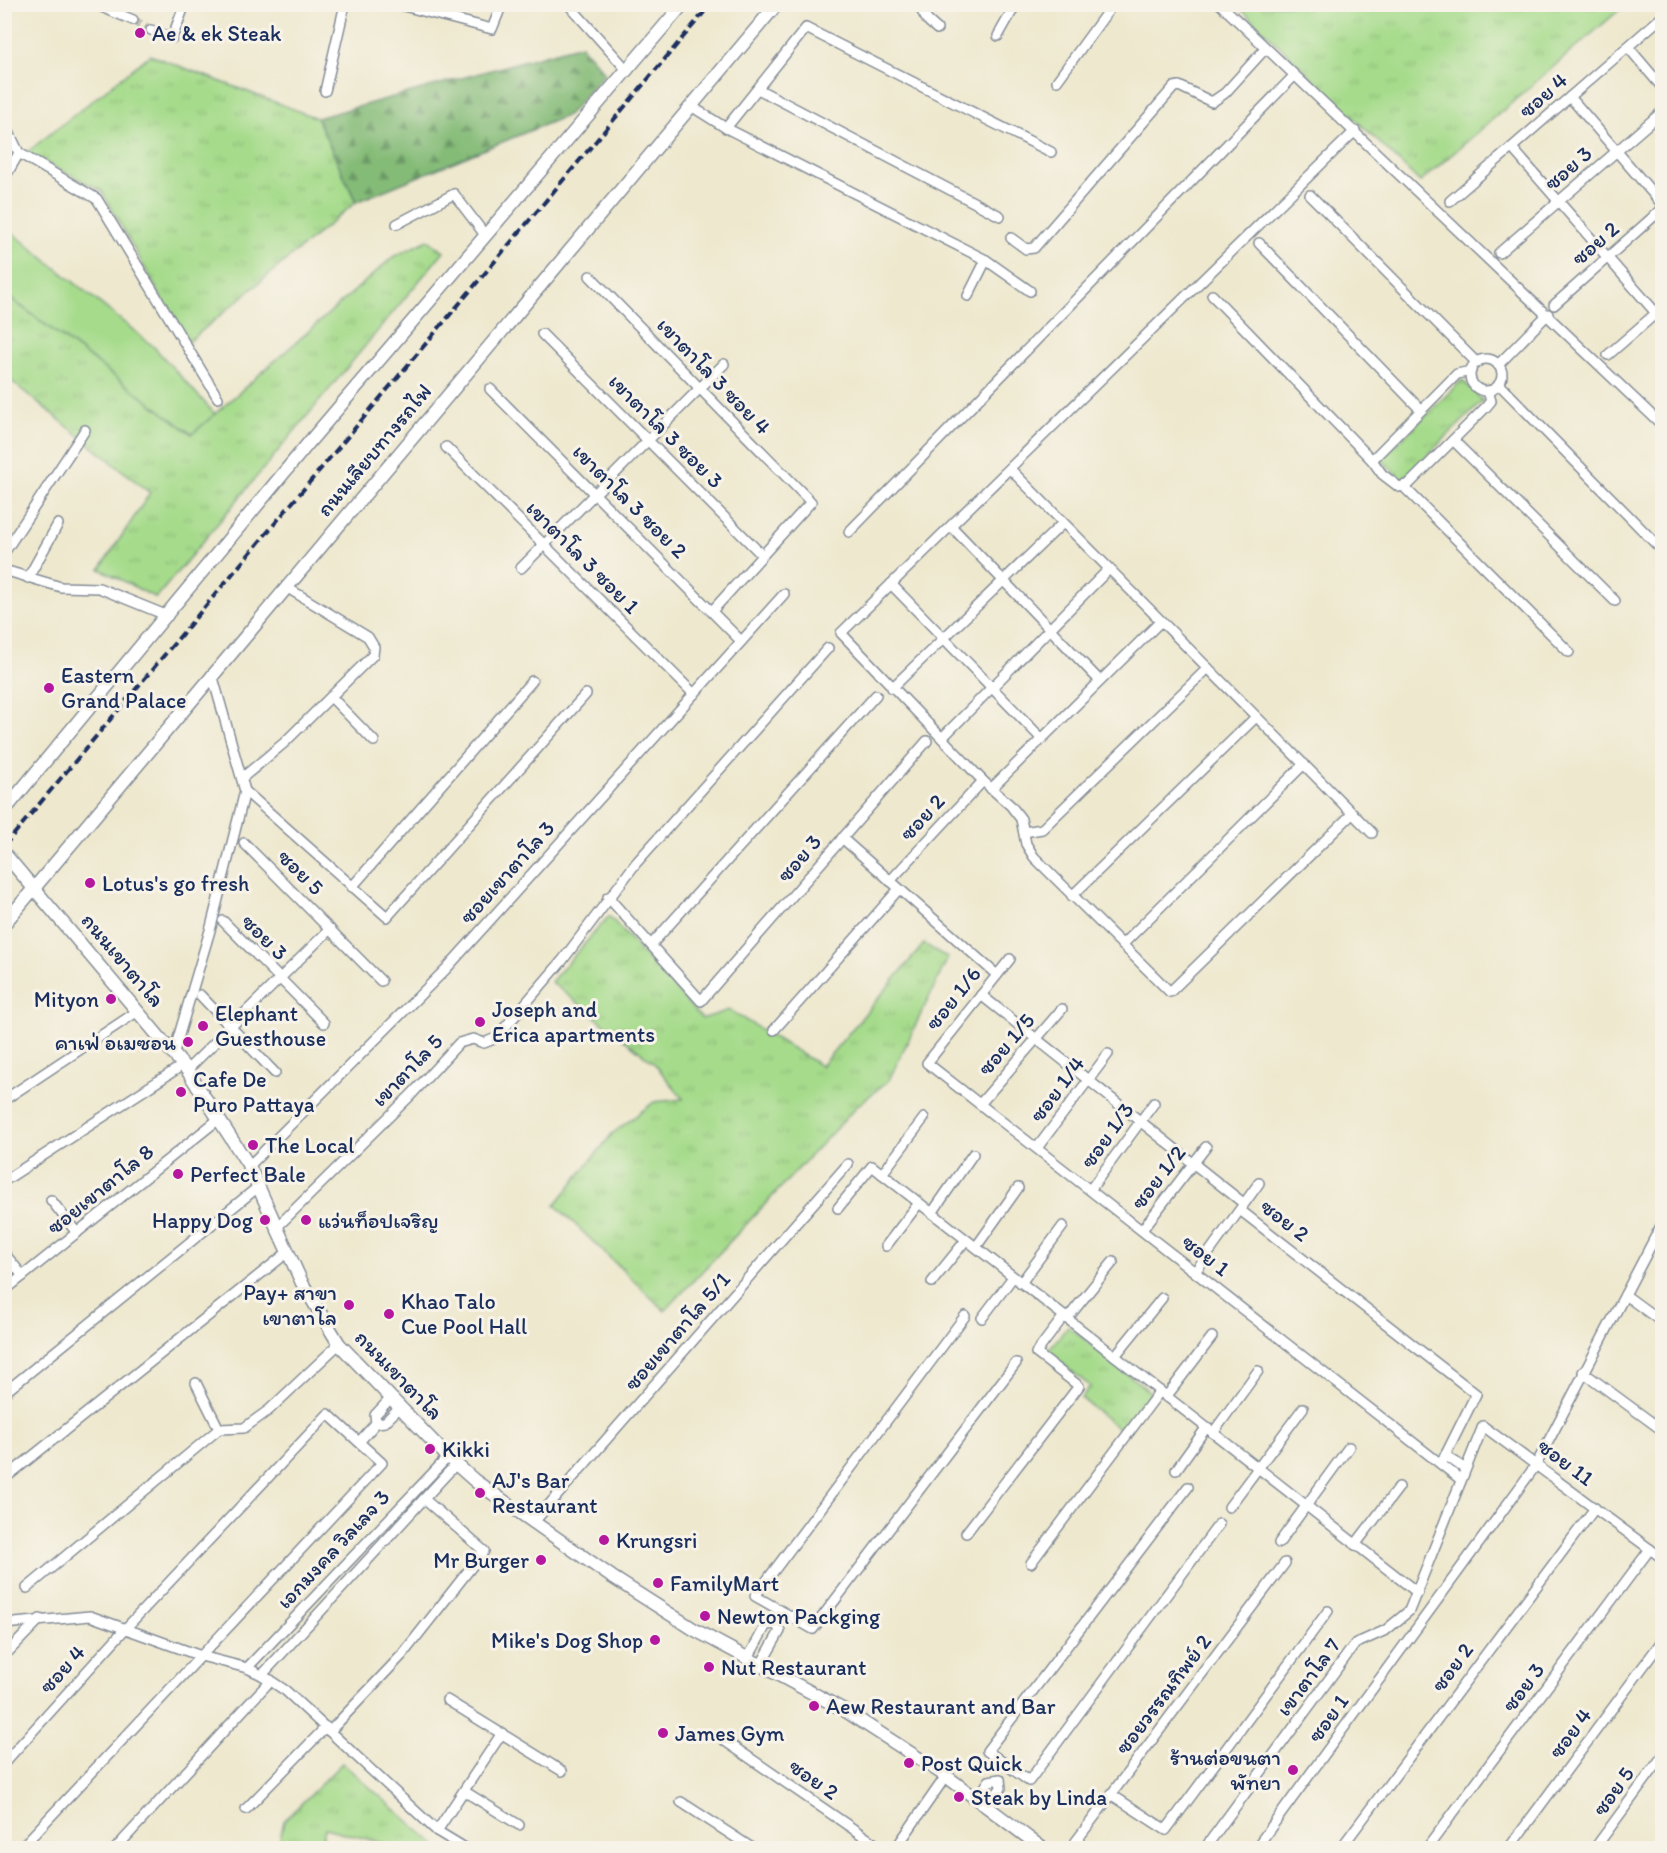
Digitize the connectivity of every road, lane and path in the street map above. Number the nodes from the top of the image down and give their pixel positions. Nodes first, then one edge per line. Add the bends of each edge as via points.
1 (94, 4) edge
2 (185, 4) edge
3 (345, 4) edge
4 (396, 4) edge
5 (502, 4) edge
6 (683, 4) edge
7 (777, 4) edge
8 (918, 4) edge
9 (1016, 4) edge
10 (1113, 4) edge
11 (1220, 4) edge
12 (568, 5) edge
13 (1662, 18) edge
14 (133, 20) tunnel mouth
15 (937, 29) dead end
16 (151, 30) tunnel mouth
17 (998, 36) dead end
18 (1628, 47) junction
19 (1265, 49) junction
20 (627, 70) junction
21 (1294, 76) junction
22 (1057, 81) dead end
23 (1662, 87) edge
24 (758, 89) junction
25 (325, 91) dead end
26 (1570, 97) junction
27 (691, 106) junction
28 (1662, 112) edge
29 (4, 122) edge
30 (726, 128) junction
31 (1354, 131) junction
32 (1512, 148) junction
33 (1617, 151) junction
34 (1051, 152) dead end
35 (19, 153) junction
36 (4, 179) edge
37 (1310, 195) dead end
38 (1450, 201) dead end
39 (1559, 202) junction
40 (1662, 204) edge
41 (1662, 209) edge
42 (1000, 216) dead end
43 (397, 224) dead end
44 (485, 235) junction
45 (1011, 238) dead end
46 (1259, 243) dead end
47 (1499, 253) dead end
48 (1608, 257) junction
49 (986, 260) junction
50 (590, 276) dead end
51 (1030, 291) dead end
52 (1212, 295) dead end
53 (968, 296) dead end
54 (1551, 310) junction
55 (1659, 311) edge
56 (542, 334) dead end
57 (1608, 355) dead end
58 (1477, 363) junction
59 (724, 364) dead end
60 (1498, 365) junction
61 (1471, 371) junction
62 (1499, 384) junction
63 (700, 388) junction
64 (490, 389) dead end
65 (1488, 391) junction
66 (218, 398) dead end
67 (1421, 410) junction
68 (1662, 425) edge
69 (84, 430) dead end
70 (1453, 440) junction
71 (648, 442) junction
72 (446, 447) dead end
73 (1372, 459) junction
74 (1010, 469) junction
75 (1402, 486) junction
76 (595, 495) junction
77 (1063, 523) junction
78 (58, 524) dead end
79 (951, 526) junction
80 (849, 532) dead end
81 (544, 546) junction
82 (1662, 550) edge
83 (4, 553) edge
84 (762, 555) junction
85 (521, 568) dead end
86 (1109, 569) junction
87 (4, 570) edge
88 (28, 578) junction
89 (1003, 580) junction
90 (891, 584) junction
91 (285, 587) junction
92 (784, 594) dead end
93 (1615, 601) dead end
94 (712, 610) junction
95 (168, 616) junction
96 (1161, 621) junction
97 (1050, 629) junction
98 (944, 638) junction
99 (741, 641) junction
100 (828, 648) dead end
101 (1569, 652) dead end
102 (1208, 668) junction
103 (212, 674) junction
104 (532, 681) dead end
105 (1100, 681) junction
106 (992, 687) junction
107 (892, 688) junction
108 (586, 694) dead end
109 (694, 694) junction
110 (876, 695) dead end
111 (332, 698) junction
112 (1257, 717) junction
113 (942, 738) junction
114 (1042, 739) junction
115 (374, 741) dead end
116 (927, 741) dead end
117 (1304, 764) junction
118 (242, 778) junction
119 (983, 781) junction
120 (991, 789) junction
121 (245, 791) junction
122 (4, 810) edge
123 (1353, 813) junction
124 (1024, 832) junction
125 (1372, 833) dead end
126 (842, 838) junction
127 (244, 843) dead end
128 (4, 853) edge
129 (890, 881) junction
130 (352, 887) junction
131 (35, 888) junction
132 (899, 889) junction
133 (1072, 896) junction
134 (608, 897) junction
135 (223, 921) dead end
136 (4, 924) edge
137 (330, 930) junction
138 (651, 945) junction
139 (1122, 945) junction
140 (1010, 959) dead end
141 (997, 975) junction
142 (280, 979) junction
143 (381, 981) dead end
144 (981, 995) junction
145 (200, 996) dead end
146 (1062, 1009) dead end
147 (138, 1011) junction
148 (324, 1023) dead end
149 (231, 1028) junction
150 (774, 1030) dead end
151 (1036, 1038) junction
152 (174, 1052) junction
153 (1108, 1054) dead end
154 (927, 1063) joint
155 (185, 1068) junction
156 (275, 1073) dead end
157 (1088, 1080) junction
158 (4, 1100) edge
159 (1154, 1103) dead end
160 (980, 1104) junction
161 (219, 1118) junction
162 (924, 1118) dead end
163 (1141, 1121) junction
164 (1206, 1147) dead end
165 (1037, 1148) junction
166 (973, 1154) dead end
167 (1193, 1163) junction
168 (848, 1164) dead end
169 (249, 1166) junction
170 (882, 1174) junction
171 (4, 1181) edge
172 (1258, 1183) dead end
173 (258, 1187) junction
174 (1018, 1188) dead end
175 (1090, 1190) junction
176 (51, 1200) dead end
177 (919, 1203) junction
178 (1241, 1206) junction
179 (838, 1208) dead end
180 (932, 1213) junction
181 (1662, 1224) edge
182 (1063, 1226) dead end
183 (277, 1227) junction
184 (1142, 1230) junction
185 (77, 1233) junction
186 (966, 1240) junction
187 (886, 1246) dead end
188 (976, 1247) junction
189 (288, 1252) junction
190 (4, 1253) edge
191 (1113, 1262) dead end
192 (1195, 1272) junction
193 (23, 1276) junction
194 (1017, 1280) junction
195 (933, 1282) dead end
196 (4, 1291) edge
197 (1625, 1294) junction
198 (1162, 1298) dead end
199 (965, 1316) dead end
200 (1065, 1317) junction
201 (982, 1318) dead end
202 (1662, 1322) edge
203 (1212, 1337) dead end
204 (339, 1344) junction
205 (1115, 1356) junction
206 (1016, 1363) dead end
207 (1258, 1371) dead end
208 (1582, 1372) junction
209 (196, 1383) dead end
210 (4, 1393) edge
211 (1163, 1394) junction
212 (390, 1399) junction
213 (399, 1408) junction
214 (1303, 1408) dead end
215 (375, 1423) junction
216 (219, 1429) junction
217 (1210, 1430) junction
218 (1662, 1430) edge
219 (359, 1442) junction
220 (1349, 1447) dead end
221 (1443, 1459) junction
222 (452, 1460) junction
223 (1536, 1465) junction
224 (1259, 1469) junction
225 (1465, 1469) junction
226 (1176, 1470) dead end
227 (4, 1479) edge
228 (1460, 1479) junction
229 (1188, 1486) dead end
230 (1399, 1487) dead end
231 (424, 1499) junction
232 (1306, 1506) junction
233 (1229, 1507) dead end
234 (1595, 1508) junction
235 (533, 1523) junction
236 (1219, 1524) dead end
237 (966, 1533) dead end
238 (1279, 1544) dead end
239 (1355, 1545) junction
240 (1650, 1549) junction
241 (1662, 1558) edge
242 (1031, 1563) dead end
243 (1285, 1563) dead end
244 (27, 1588) dead end
245 (1418, 1593) junction
246 (1328, 1611) dead end
247 (783, 1612) junction
248 (40, 1619) junction
249 (4, 1624) edge
250 (776, 1624) junction
251 (125, 1629) junction
252 (1662, 1641) edge
253 (4, 1656) edge
254 (201, 1656) junction
255 (747, 1660) junction
256 (760, 1666) junction
257 (247, 1668) junction
258 (262, 1674) junction
259 (271, 1680) junction
260 (447, 1700) dead end
261 (328, 1729) junction
262 (502, 1733) junction
263 (725, 1741) dead end
264 (1662, 1757) edge
265 (4, 1763) edge
266 (1008, 1766) junction
267 (562, 1771) dead end
268 (945, 1776) junction
269 (1000, 1779) junction
270 (464, 1791) junction
271 (1112, 1794) junction
272 (977, 1798) junction
273 (681, 1802) dead end
274 (987, 1806) junction
275 (246, 1809) dead end
276 (519, 1825) dead end
277 (437, 1831) junction
278 (21, 1848) edge
279 (116, 1848) edge
280 (465, 1848) edge
281 (752, 1848) edge
282 (881, 1848) edge
283 (896, 1848) edge
284 (1042, 1848) edge
285 (1071, 1848) edge
286 (1205, 1848) edge
287 (1256, 1848) edge
288 (1341, 1848) edge
289 (1427, 1848) edge
290 (1509, 1848) edge
291 (1595, 1848) edge

1 - 14 street
2 - 16 street via 172,38
3 - 25 street
4 - 5 street via 492,29
6 - 20 street
7 - 27 street, ถนนเลียบทางรถไฟ
8 - 15 street
9 - 17 street
10 - 22 street
11 - 19 street
12 - 20 street
13 - 18 street, ซอย 4
18 - 23 street
18 - 26 street, ซอย 4
19 - 21 street
19 - 45 street via 1212,102 1174,87 1034,248 1026,249
20 - 44 street
21 - 31 street
21 - 80 street
24 - 30 street
24 - 34 street via 806,28
24 - 42 street
26 - 32 street, ซอย 4
26 - 33 street
27 - 30 street
27 - 91 street, ถนนเลียบทางรถไฟ
28 - 33 street, ซอย 3
29 - 35 street
30 - 49 street
31 - 54 street
31 - 74 street
32 - 38 street, ซอย 4
32 - 39 street
33 - 39 street, ซอย 3
33 - 40 street
35 - 36 street
35 - 66 street via 97,199
37 - 58 street
39 - 47 street, ซอย 3
39 - 48 street
41 - 48 street, ซอย 2
43 - 44 street via 454,194
44 - 95 street
46 - 67 street
48 - 54 street, ซอย 2
48 - 55 street
49 - 51 street
49 - 53 street
50 - 63 street, เขาตาโล 3 ซอย 4
52 - 73 street
54 - 60 street, ซอย 2
54 - 68 street
55 - 57 street
56 - 71 street, เขาตาโล 3 ซอย 3
58 - 60 street via 1487,360
58 - 61 street
59 - 63 street
60 - 62 street via 1502,377
61 - 65 street via 1474,386
61 - 67 street via 1457,374
62 - 65 street
62 - 82 street
63 - 71 street
63 - 84 street, เขาตาโล 3 ซอย 4 via 811,502
64 - 76 street, เขาตาโล 3 ซอย 2
65 - 70 street via 1491,400 1486,407
67 - 73 street
69 - 83 street
70 - 75 street
70 - 93 street
71 - 76 street
71 - 84 street, เขาตาโล 3 ซอย 3
72 - 81 street, เขาตาโล 3 ซอย 1
73 - 75 street via 1391,483
74 - 77 street
74 - 79 street
75 - 101 street
76 - 81 street
76 - 94 street, เขาตาโล 3 ซอย 2
77 - 86 street
77 - 89 street
78 - 88 street
79 - 89 street
79 - 90 street
81 - 85 street
81 - 109 street, เขาตาโล 3 ซอย 1
84 - 94 street
86 - 96 street
86 - 97 street
87 - 88 street
88 - 95 street via 61,587 99,588
89 - 97 street
89 - 98 street
90 - 98 street
90 - 107 street via 841,633
91 - 103 street, ถนนเลียบทางรถไฟ
91 - 111 street via 368,637 374,646 373,655
92 - 99 street, ซอยเขาตาโล 3
94 - 99 street, เขาตาโล 3 ซอย 2
95 - 122 street
96 - 102 street
96 - 105 street
97 - 105 street
97 - 106 street
98 - 106 street
98 - 107 street
99 - 109 street, ซอยเขาตาโล 3
100 - 134 street, เขาตาโล 5
102 - 112 street
102 - 124 street via 1042,830
103 - 118 street
103 - 131 street, ถนนเลียบทางรถไฟ
104 - 130 street
105 - 114 street
106 - 113 street
106 - 114 street
107 - 113 street
108 - 130 street via 387,917
109 - 169 street, ซอยเขาตาโล 3 via 446,969
110 - 138 street
111 - 115 street
111 - 118 street
112 - 117 street
112 - 133 street
113 - 119 street
114 - 120 street
116 - 126 street, ซอย 3
117 - 123 street
117 - 139 street
118 - 121 street
119 - 120 street
119 - 129 street, ซอย 2
120 - 124 street via 1011,806
121 - 130 street
121 - 152 street
123 - 125 street
123 - 139 street via 1170,992
124 - 133 street via 1034,857
126 - 129 street
126 - 138 street, ซอย 3 via 701,1001
127 - 137 street, ซอย 5
128 - 131 street, ถนนเขาตาโล
129 - 132 street
131 - 136 street, ถนนเลียบทางรถไฟ
131 - 147 street, ถนนเขาตาโล
132 - 141 street
132 - 150 street
133 - 139 street
134 - 138 street
134 - 183 street, เขาตาโล 5 via 562,962 496,1038 484,1043 473,1039 459,1043
135 - 142 street, ซอย 3
137 - 142 street
137 - 143 street, ซอย 5
140 - 141 street, ซอย 1/6
141 - 144 street, ซอย 1/6
142 - 148 street
142 - 149 street
144 - 151 street, ซอย 2
144 - 154 street, ซอย 1/6
145 - 149 street
146 - 151 street, ซอย 1/5
147 - 152 street, ถนนเขาตาโล
147 - 158 street
149 - 155 street
149 - 156 street
151 - 157 street, ซอย 2
151 - 160 street, ซอย 1/5
152 - 155 street, ถนนเขาตาโล
153 - 157 street, ซอย 1/4
154 - 160 street, ซอย 1
155 - 161 street, ถนนเขาตาโล
155 - 171 street
157 - 163 street, ซอย 2
157 - 165 street, ซอย 1/4
159 - 163 street, ซอย 1/3
160 - 165 street, ซอย 1
161 - 169 street, ถนนเขาตาโล
161 - 185 street, ซอยเขาตาโล 8
162 - 170 street
163 - 167 street, ซอย 2
163 - 175 street, ซอย 1/3
164 - 167 street, ซอย 1/2
165 - 175 street, ซอย 1
166 - 180 street
167 - 178 street, ซอย 2
167 - 184 street, ซอย 1/2
168 - 235 street, ซอยเขาตาโล 5/1
169 - 173 street, ถนนเขาตาโล
170 - 177 street
170 - 179 street via 872,1166
172 - 178 street
173 - 183 street, ถนนเขาตาโล
173 - 210 street
174 - 188 street
175 - 184 street, ซอย 1
176 - 185 street
177 - 180 street
177 - 187 street
178 - 192 street
178 - 221 street, ซอย 2 via 1476,1394
180 - 186 street
181 - 197 street, ซอย 1
182 - 194 street
183 - 189 street, ถนนเขาตาโล
184 - 192 street, ซอย 1
185 - 193 street, ซอยเขาตาโล 8
186 - 188 street
186 - 195 street
188 - 194 street
189 - 204 street, ถนนเขาตาโล
189 - 227 street
190 - 193 street
191 - 200 street
192 - 221 street, ซอย 1
193 - 196 street, ซอยเขาตาโล 8
194 - 200 street
194 - 201 street
197 - 202 street
197 - 208 street, ซอย 1
198 - 205 street
199 - 247 street via 755,1596
200 - 205 street
200 - 237 street via 1036,1353 1079,1386
203 - 211 street
204 - 212 street, ถนนเขาตาโล
204 - 216 street via 269,1410 244,1428
205 - 211 street
206 - 247 street via 813,1629
207 - 217 street
208 - 218 street
208 - 223 street, ซอย 1
209 - 216 street
211 - 217 street
211 - 242 street
212 - 213 street, ถนนเขาตาโล
212 - 215 street via 375,1415
213 - 215 street via 385,1422
213 - 222 street, ถนนเขาตาโล
214 - 224 street
215 - 219 street
216 - 244 street
217 - 224 street
217 - 226 street
219 - 251 street, ซอย 4 via 328,1414
219 - 254 street via 382,1463
220 - 232 street
221 - 225 street, ซอย 1
221 - 228 street, ซอย 1
222 - 231 street, เอกมงคล วิลเลจ 3
222 - 235 street, ถนนเขาตาโล
222 - 257 street, เอกมงคล วิลเลจ 3
223 - 225 street, ซอย 11 via 1483,1426
223 - 234 street, ซอย 11
223 - 287 street, ซอย 1
224 - 232 street
224 - 233 street
225 - 228 street, เขาตาโล 7
228 - 245 street, เขาตาโล 7
229 - 266 street via 987,1751
230 - 239 street
231 - 258 street, เอกมงคล วิลเลจ 3
231 - 261 street via 484,1551 402,1655
232 - 238 street
232 - 239 street
234 - 240 street, ซอย 11
234 - 288 street, ซอย 2
235 - 255 street, ถนนเขาตาโล via 694,1630
236 - 266 street via 1029,1781
239 - 245 street
240 - 241 street, ซอย 11
240 - 289 street, ซอย 3
243 - 271 street, ซอยวรรณทิพย์ 2
245 - 286 street, เขาตาโล 7 via 1409,1611 1386,1630 1355,1644
246 - 271 street via 1166,1830
247 - 250 street
248 - 249 street
248 - 251 street via 90,1616
248 - 253 street
250 - 255 street via 766,1624
250 - 256 street via 780,1631
251 - 254 street
251 - 265 street, ซอย 4
252 - 290 street, ซอย 4
254 - 257 street
254 - 278 street
255 - 256 street, ถนนเขาตาโล
256 - 268 street, ถนนเขาตาโล via 844,1710
257 - 258 street
258 - 259 street
259 - 261 street
259 - 279 street
260 - 262 street
261 - 275 street
261 - 277 street
262 - 267 street
262 - 270 street
263 - 282 street, ซอย 2
264 - 291 street, ซอย 5
266 - 269 street
268 - 272 street, ถนนเขาตาโล
268 - 283 street
269 - 272 street via 989,1781
269 - 274 street via 1001,1788
270 - 276 street
270 - 277 street
271 - 285 street, ซอยวรรณทิพย์ 2
272 - 274 street, ถนนเขาตาโล
273 - 281 street
274 - 284 street, ถนนเขาตาโล
277 - 280 street

